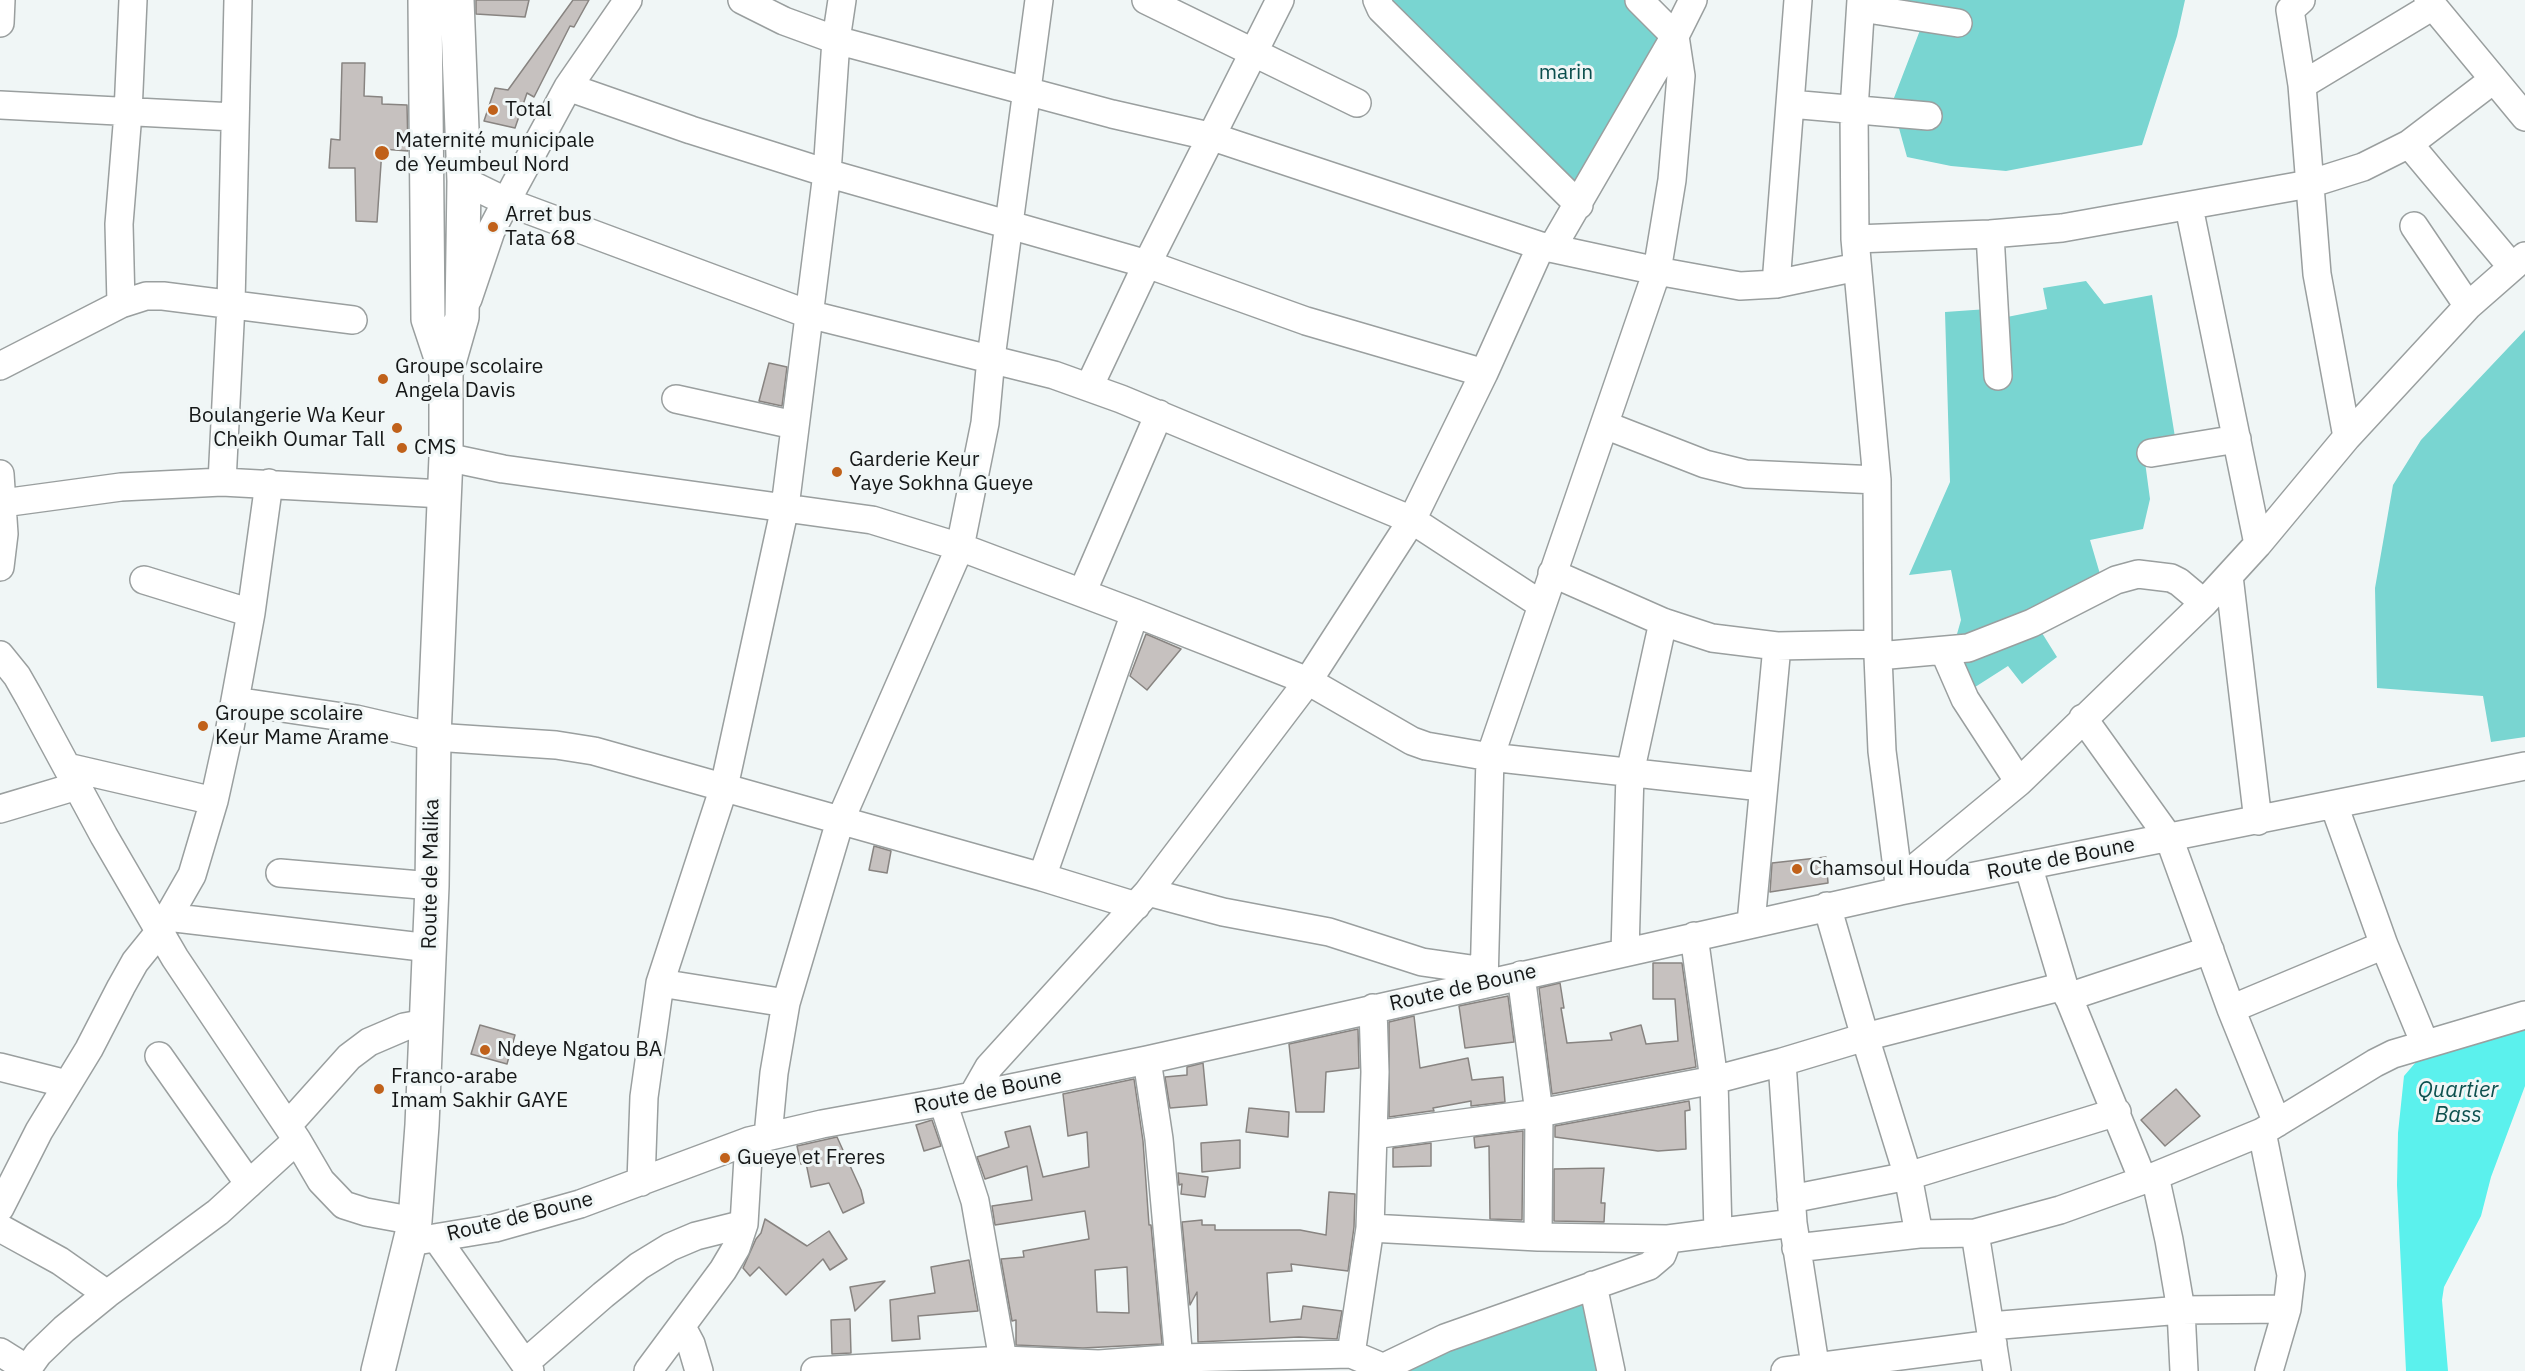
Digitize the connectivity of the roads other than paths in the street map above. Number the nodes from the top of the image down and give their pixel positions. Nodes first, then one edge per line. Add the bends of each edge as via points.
1 (1, 0) edge
2 (134, 0) edge
3 (238, 0) edge
4 (457, 0) edge
5 (628, 0) edge
6 (742, 0) edge
7 (842, 0) edge
8 (1039, 0) edge
9 (1146, 0) edge
10 (1280, 0) edge
11 (1377, 0) edge
12 (1639, 0) edge
13 (1693, 0) edge
14 (1798, 0) edge
15 (2301, 0) edge
16 (2430, 3) edge
17 (421, 4) edge
18 (1861, 4) edge
19 (0, 23) edge
20 (1958, 23) dead end
21 (1676, 36) junction
22 (457, 37) junction
23 (836, 40) junction
24 (1254, 53) junction
25 (2493, 80) junction
26 (2301, 85) junction
27 (568, 87) junction
28 (1026, 90) junction
29 (1357, 103) dead end
30 (1790, 104) junction
31 (0, 105) edge
32 (1854, 110) junction
33 (128, 113) junction
34 (1928, 116) dead end
35 (234, 117) junction
36 (2525, 117) edge
37 (1213, 136) junction
38 (2409, 144) junction
39 (827, 173) junction
40 (464, 181) junction
41 (2309, 184) junction
42 (507, 202) junction
43 (1579, 205) junction
44 (2189, 207) junction
45 (1010, 226) junction
46 (2414, 226) dead end
47 (1989, 234) junction
48 (1855, 239) junction
49 (1547, 247) junction
50 (2518, 261) edge
51 (1147, 264) junction
52 (1857, 267) junction
53 (1657, 271) junction
54 (1776, 284) junction
55 (121, 304) junction
56 (231, 304) junction
57 (2468, 306) junction
58 (808, 314) junction
59 (462, 317) junction
60 (353, 320) dead end
61 (991, 358) junction
62 (0, 366) edge
63 (446, 373) junction
64 (1484, 373) junction
65 (1998, 376) dead end
66 (1089, 387) junction
67 (676, 399) dead end
68 (1159, 414) junction
69 (794, 425) junction
70 (1605, 425) junction
71 (2347, 437) junction
72 (2237, 439) junction
73 (2151, 453) dead end
74 (446, 458) junction
75 (0, 474) edge
76 (1876, 480) junction
77 (222, 482) junction
78 (269, 483) junction
79 (443, 494) junction
80 (3, 503) junction
81 (784, 507) junction
82 (1412, 520) junction
83 (2258, 544) junction
84 (960, 547) junction
85 (0, 567) edge
86 (1552, 573) junction
87 (2229, 576) junction
88 (144, 580) dead end
89 (1082, 592) junction
90 (2204, 603) junction
91 (1542, 605) junction
92 (251, 613) junction
93 (1135, 613) junction
94 (1663, 622) junction
95 (1778, 646) junction
96 (1878, 650) junction
97 (1944, 651) junction
98 (0, 655) edge
99 (1308, 681) junction
100 (235, 701) junction
101 (2083, 718) junction
102 (434, 737) junction
103 (1490, 757) junction
104 (2525, 766) edge
105 (1630, 773) junction
106 (72, 776) junction
107 (2019, 782) junction
108 (724, 787) junction
109 (1762, 787) junction
110 (214, 801) junction
111 (2334, 805) junction
112 (0, 809) edge
113 (840, 821) junction
114 (2258, 821) junction
115 (2169, 838) junction
116 (2028, 865) junction
117 (280, 873) dead end
118 (1042, 877) junction
119 (432, 886) junction
120 (1899, 886) junction
121 (1142, 899) junction
122 (1827, 906) junction
123 (1751, 923) junction
124 (163, 924) junction
125 (1694, 936) junction
126 (2384, 945) junction
127 (430, 948) junction
128 (2210, 950) junction
129 (1625, 952) junction
130 (1521, 975) junction
131 (1485, 977) junction
132 (660, 983) junction
133 (2066, 991) junction
134 (786, 1003) junction
135 (1373, 1008) junction
136 (2231, 1009) junction
137 (2525, 1015) edge
138 (426, 1023) junction
139 (1864, 1037) junction
140 (2425, 1044) junction
141 (159, 1056) dead end
142 (1147, 1060) junction
143 (1782, 1062) junction
144 (0, 1067) edge
145 (1714, 1080) junction
146 (67, 1084) junction
147 (973, 1095) junction
148 (943, 1102) junction
149 (2117, 1112) junction
150 (1539, 1113) junction
151 (2269, 1128) junction
152 (292, 1132) junction
153 (1373, 1135) junction
154 (758, 1139) junction
155 (1908, 1176) junction
156 (2149, 1178) junction
157 (641, 1182) junction
158 (249, 1184) junction
159 (0, 1208) edge
160 (1794, 1223) junction
161 (744, 1224) junction
162 (0, 1228) edge
163 (1370, 1228) junction
164 (1718, 1233) junction
165 (1975, 1233) junction
166 (421, 1234) junction
167 (1919, 1234) junction
168 (1538, 1237) junction
169 (1668, 1239) junction
170 (1593, 1285) junction
171 (107, 1294) junction
172 (2287, 1309) junction
173 (2181, 1310) junction
174 (682, 1327) junction
175 (1992, 1335) junction
176 (0, 1352) edge
177 (1351, 1354) junction
178 (1003, 1360) junction
179 (1179, 1364) edge
180 (528, 1367) edge
181 (1098, 1367) edge
182 (845, 1369) edge
183 (1379, 1369) edge
184 (1816, 1369) edge
185 (27, 1370) edge
186 (378, 1371) edge
187 (648, 1371) edge
188 (699, 1371) edge
189 (814, 1371) edge
190 (1611, 1371) edge
191 (1785, 1371) edge
192 (1997, 1371) edge
193 (2184, 1371) edge
194 (2269, 1371) edge

1 - 19 street
2 - 33 street
3 - 35 street
4 - 22 main road, Route de Malika
5 - 27 street
6 - 23 street
7 - 23 street
8 - 28 street
9 - 24 street
10 - 24 street
11 - 43 street via 1381,9
12 - 21 street
13 - 21 street
14 - 30 street
15 - 26 street via 2290,10
16 - 25 street
16 - 26 street
17 - 22 main road
17 - 63 main road, Route de Malika via 428,319
18 - 20 street
18 - 32 street
21 - 43 street
21 - 53 street via 1681,76 1672,180
22 - 40 main road, Route de Malika
23 - 28 street
23 - 39 street
24 - 29 street
24 - 37 street
25 - 36 street
25 - 38 street
26 - 41 street
27 - 39 street
27 - 42 street
28 - 37 street
28 - 45 street
30 - 32 street
30 - 54 street
31 - 33 street
32 - 34 street
32 - 48 street
33 - 35 street
33 - 55 street via 119,224
35 - 56 street
37 - 49 street
37 - 51 street
38 - 41 street via 2363,167
38 - 50 street
39 - 45 street
39 - 58 street
40 - 42 street
40 - 59 main road, Route de Malika
41 - 44 street
41 - 71 street via 2317,274
42 - 58 street
42 - 59 street via 491,231
43 - 49 street
44 - 47 street via 2062,228
44 - 72 street
45 - 51 street
45 - 61 street
46 - 57 street
47 - 48 street
47 - 65 street
48 - 52 street
49 - 53 street
49 - 64 street
50 - 57 street
51 - 64 street via 1306,321
51 - 66 street
52 - 54 street
52 - 76 street
53 - 54 street via 1740,286
53 - 70 street
55 - 56 street via 146,296
55 - 62 street
56 - 60 street
56 - 77 street
57 - 71 street
58 - 61 street
58 - 69 street
59 - 63 main road, Route de Malika
61 - 66 street
61 - 84 street via 982,442
63 - 74 main road, Route de Malika
64 - 82 street
66 - 68 street
67 - 69 street
68 - 82 street
68 - 89 street
69 - 81 street
70 - 76 street via 1705,464 1746,474
70 - 86 street
71 - 83 street
72 - 73 street
72 - 83 street
74 - 79 main road, Route de Malika
74 - 81 street
75 - 80 street
76 - 96 street
77 - 78 street
77 - 80 street via 121,487
78 - 79 street
78 - 92 street
79 - 102 main road, Route de Malika
80 - 85 street
81 - 84 street via 872,520
81 - 108 street
82 - 91 street
82 - 99 street
83 - 87 street
84 - 89 street
84 - 113 street
86 - 91 street
86 - 94 street
87 - 90 street
87 - 114 street
88 - 92 street
89 - 93 street
90 - 97 street via 2179,582 2138,573 1996,638
90 - 101 street
91 - 103 street
92 - 100 street
93 - 99 street
93 - 118 street
94 - 95 street via 1712,638
94 - 105 street
95 - 96 street
95 - 109 street
96 - 97 street
96 - 120 street via 1884,784
97 - 107 street via 1965,699
98 - 106 street via 17,676
99 - 103 street via 1412,741
99 - 121 street
100 - 102 street via 356,719
100 - 110 street
101 - 107 street
101 - 115 street
102 - 108 street via 556,745
102 - 119 main road, Route de Malika
103 - 105 street
103 - 131 street
104 - 111 street, Route de Boune
105 - 109 street
105 - 129 street
106 - 110 street
106 - 112 street
106 - 124 street
107 - 120 street
108 - 113 street
108 - 132 street
109 - 123 street
110 - 124 street via 192,875
111 - 114 street, Route de Boune
111 - 126 street
113 - 118 street
113 - 134 street
114 - 115 street, Route de Boune
115 - 116 street, Route de Boune
115 - 128 street
116 - 120 street, Route de Boune
116 - 133 street
117 - 119 street
118 - 121 street
119 - 127 main road, Route de Malika
120 - 122 street, Route de Boune
121 - 131 street via 1329,932 1411,959
121 - 147 street via 989,1067
122 - 123 street, Route de Boune
122 - 139 street
123 - 125 street, Route de Boune
124 - 127 street
124 - 146 street via 135,962
124 - 152 street via 208,1010
125 - 129 street, Route de Boune
125 - 145 street
126 - 136 street
126 - 140 street
127 - 138 main road, Route de Malika
128 - 133 street
128 - 136 street
129 - 130 street, Route de Boune
130 - 131 street, Route de Boune
130 - 150 street
131 - 135 street, Route de Boune
132 - 134 street
132 - 157 street via 644,1096
133 - 139 street
133 - 149 street
134 - 154 street
135 - 142 street, Route de Boune
135 - 153 street
136 - 151 street
137 - 140 street
138 - 152 street via 404,1027 369,1042 349,1057
138 - 166 main road, Route de Malika
139 - 143 street
139 - 155 street
140 - 151 street via 2376,1062
141 - 158 street
142 - 147 street, Route de Boune
142 - 179 street via 1159,1139
143 - 145 street
143 - 160 street
144 - 146 street
145 - 150 street
145 - 164 street
146 - 159 street
147 - 148 street, Route de Boune
148 - 154 street, Route de Boune
148 - 178 street via 975,1201
149 - 155 street
149 - 156 street
150 - 153 street
150 - 168 street
151 - 156 street
151 - 172 street via 2291,1275
152 - 158 street
152 - 166 street via 321,1181 344,1205
153 - 163 street
154 - 157 street, Route de Boune
154 - 161 street
155 - 160 street
155 - 167 street
156 - 165 street via 2060,1210
156 - 173 street via 2169,1240
157 - 166 street, Route de Boune via 495,1228
158 - 171 street via 198,1228
160 - 164 street
160 - 167 street
160 - 184 street
161 - 174 street via 723,1270
161 - 180 street via 696,1236 639,1266
162 - 171 street via 60,1261
163 - 168 street
163 - 177 street
164 - 169 street
165 - 167 street
165 - 175 street
166 - 180 street
166 - 186 main road, Route de Malika
168 - 169 street
169 - 170 street via 1662,1255 1649,1266
170 - 183 street via 1445,1338
170 - 190 street
171 - 185 street via 51,1341
172 - 173 street
172 - 194 street
173 - 175 street
173 - 193 street
174 - 187 street
174 - 188 street via 692,1344
175 - 184 street
175 - 192 street
176 - 185 street
177 - 179 street
177 - 183 street
178 - 181 street
178 - 182 street
179 - 181 street
182 - 189 street
184 - 191 street

